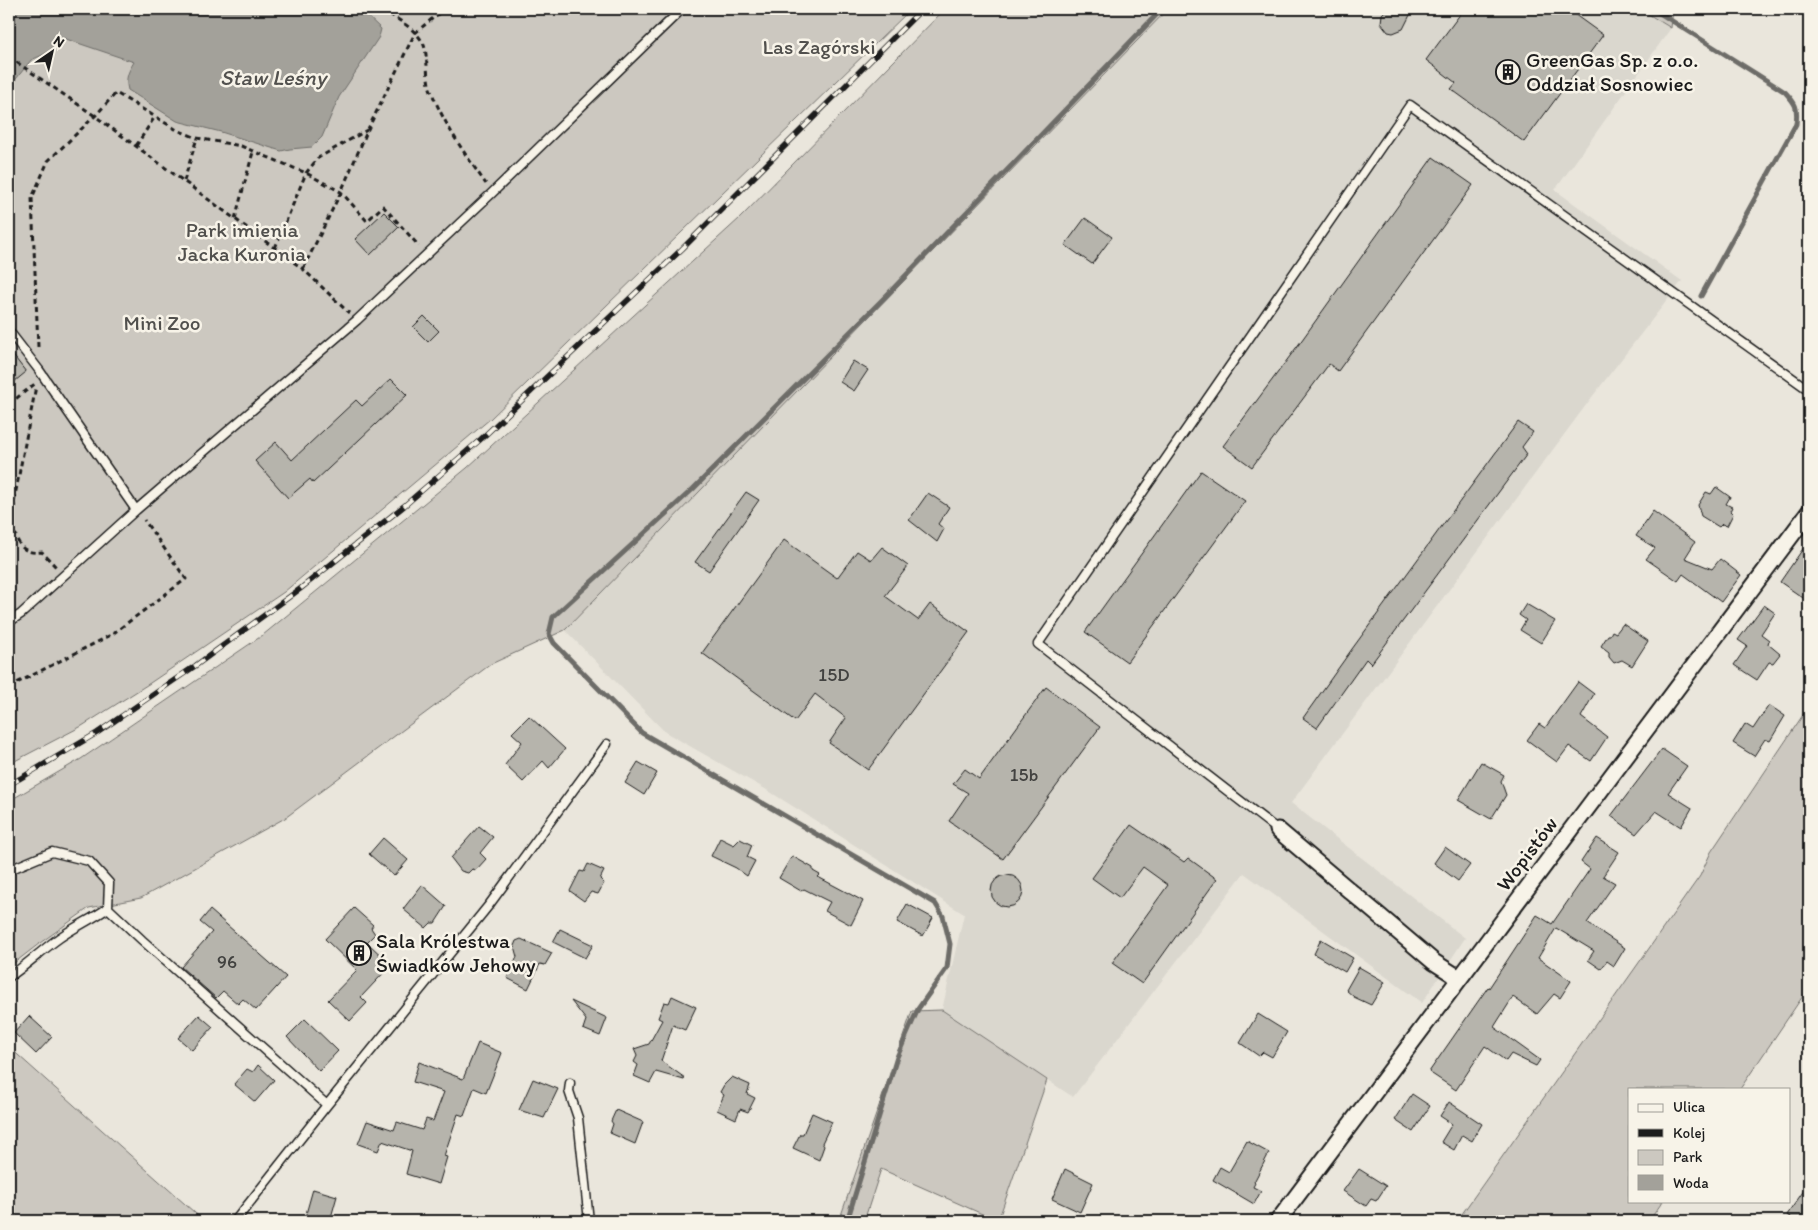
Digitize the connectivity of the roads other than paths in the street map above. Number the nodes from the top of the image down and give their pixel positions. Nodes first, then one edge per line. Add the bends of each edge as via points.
1 (682, 9) edge
2 (9, 331) edge
3 (1809, 390) edge
4 (136, 510) junction
5 (1809, 512) edge
6 (9, 622) edge
7 (607, 744) dead end
8 (1278, 830) joint
9 (9, 870) edge
10 (108, 908) junction
11 (9, 977) edge
12 (1460, 978) junction
13 (570, 1083) dead end
14 (327, 1105) junction
15 (236, 1221) edge
16 (589, 1221) edge
17 (1278, 1221) edge

1 - 4 lane via 357,320
2 - 4 lane
3 - 8 lane via 1410,105 1038,644
4 - 6 lane
5 - 12 street, Wopistów
7 - 14 lane via 489,905
8 - 12 street via 1434,962
9 - 10 lane via 52,852 89,861 109,883
10 - 11 lane via 56,940
10 - 14 lane
12 - 17 street, Wopistów
13 - 16 lane via 569,1091 578,1118
14 - 15 lane

